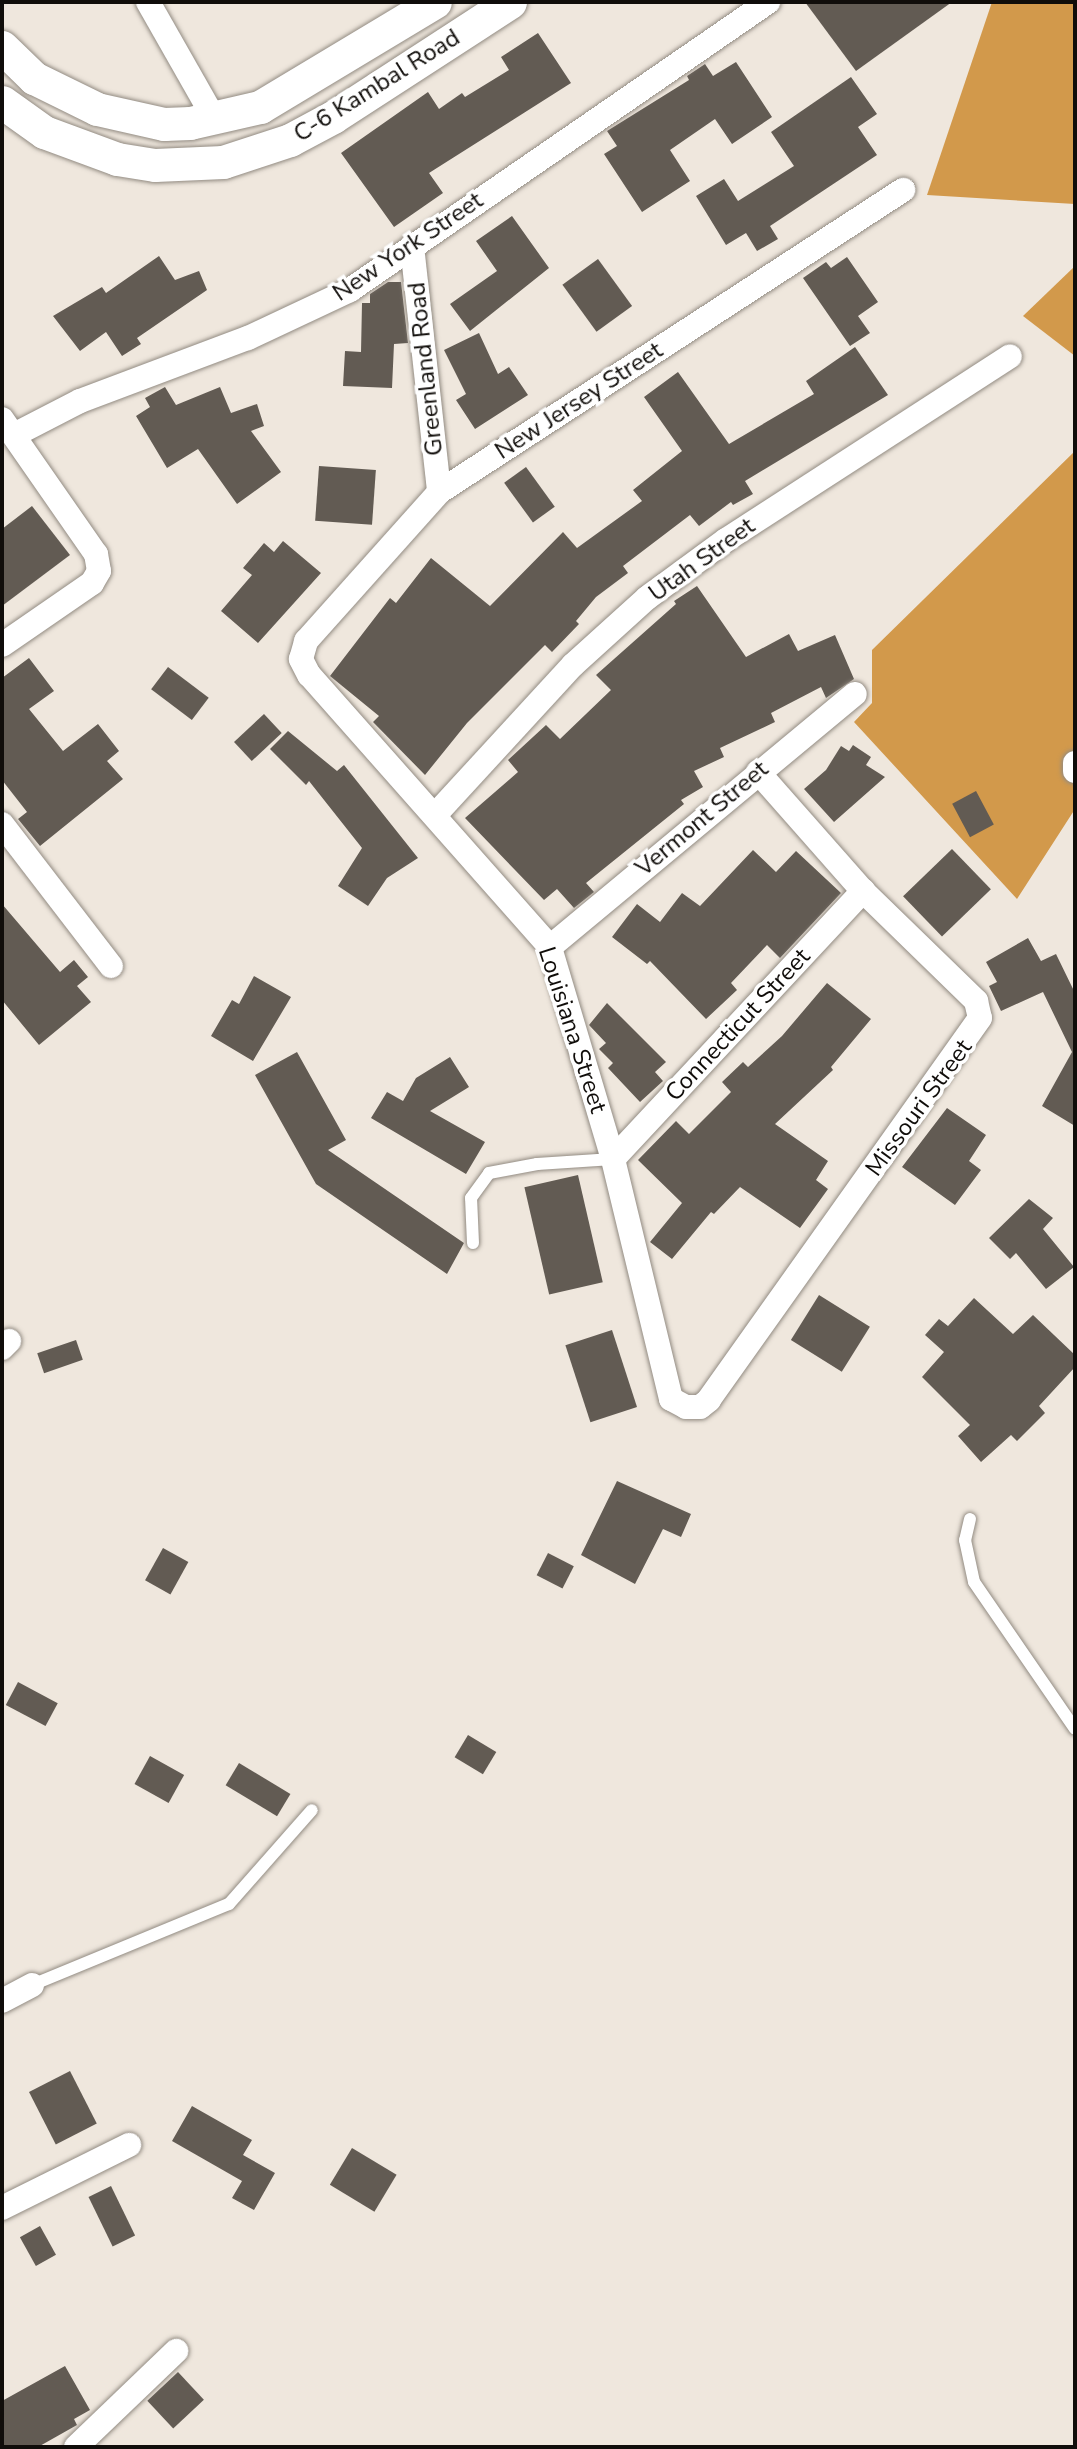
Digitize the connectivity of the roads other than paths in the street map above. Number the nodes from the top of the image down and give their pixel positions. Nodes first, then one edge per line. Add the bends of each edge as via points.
1 (148, 2) edge
2 (435, 2) edge
3 (510, 2) edge
4 (768, 2) edge
5 (2, 47) edge
6 (2, 102) edge
7 (215, 120) junction
8 (903, 190) dead end
9 (412, 246) junction
10 (1010, 356) dead end
11 (9, 426) edge
12 (439, 492) junction
13 (2, 645) edge
14 (301, 659) joint
15 (855, 694) dead end
16 (1075, 763) edge
17 (1075, 771) edge
18 (758, 772) junction
19 (436, 814) junction
20 (2, 824) edge
21 (863, 891) junction
22 (550, 947) junction
23 (111, 966) dead end
24 (613, 1159) junction
25 (474, 1243) dead end
26 (671, 1399) joint
27 (970, 1519) dead end
28 (1075, 1729) edge
29 (312, 1810) dead end
30 (32, 1985) joint
31 (2, 2001) edge
32 (129, 2145) dead end
33 (2, 2208) edge
34 (176, 2351) dead end
35 (76, 2447) edge

1 - 7 street
2 - 7 main road, C-6 Kambal Road via 292,90 260,107
3 - 6 main road, C-6 Kambal Road via 333,117 280,144 223,162 155,165 117,159 44,132
4 - 9 street, New York Street
5 - 7 main road, C-6 Kambal Road via 34,78 97,109 164,124
8 - 12 street, New Jersey Street
9 - 11 street, New York Street via 350,290 248,338
9 - 12 street, Greenland Road
10 - 19 street, Utah Street via 726,540 647,598 573,665
11 - 13 street via 96,554 99,571 92,583
12 - 14 street, New Jersey Street via 306,641
14 - 19 street, Louisiana Street via 309,675
15 - 18 street, Vermont Street
16 - 17 street
18 - 21 street, Missouri Street
18 - 22 street, Vermont Street
19 - 22 street, Louisiana Street
20 - 23 street
21 - 24 street, Connecticut Street
21 - 26 street, Missouri Street via 976,1001 980,1018 709,1400 700,1407 686,1407
22 - 24 street, Louisiana Street
24 - 25 lane via 537,1164 489,1173 471,1198
24 - 26 street, Louisiana Street
27 - 28 lane via 965,1540 974,1583
29 - 30 lane via 229,1904
30 - 31 street
32 - 33 street
34 - 35 street

